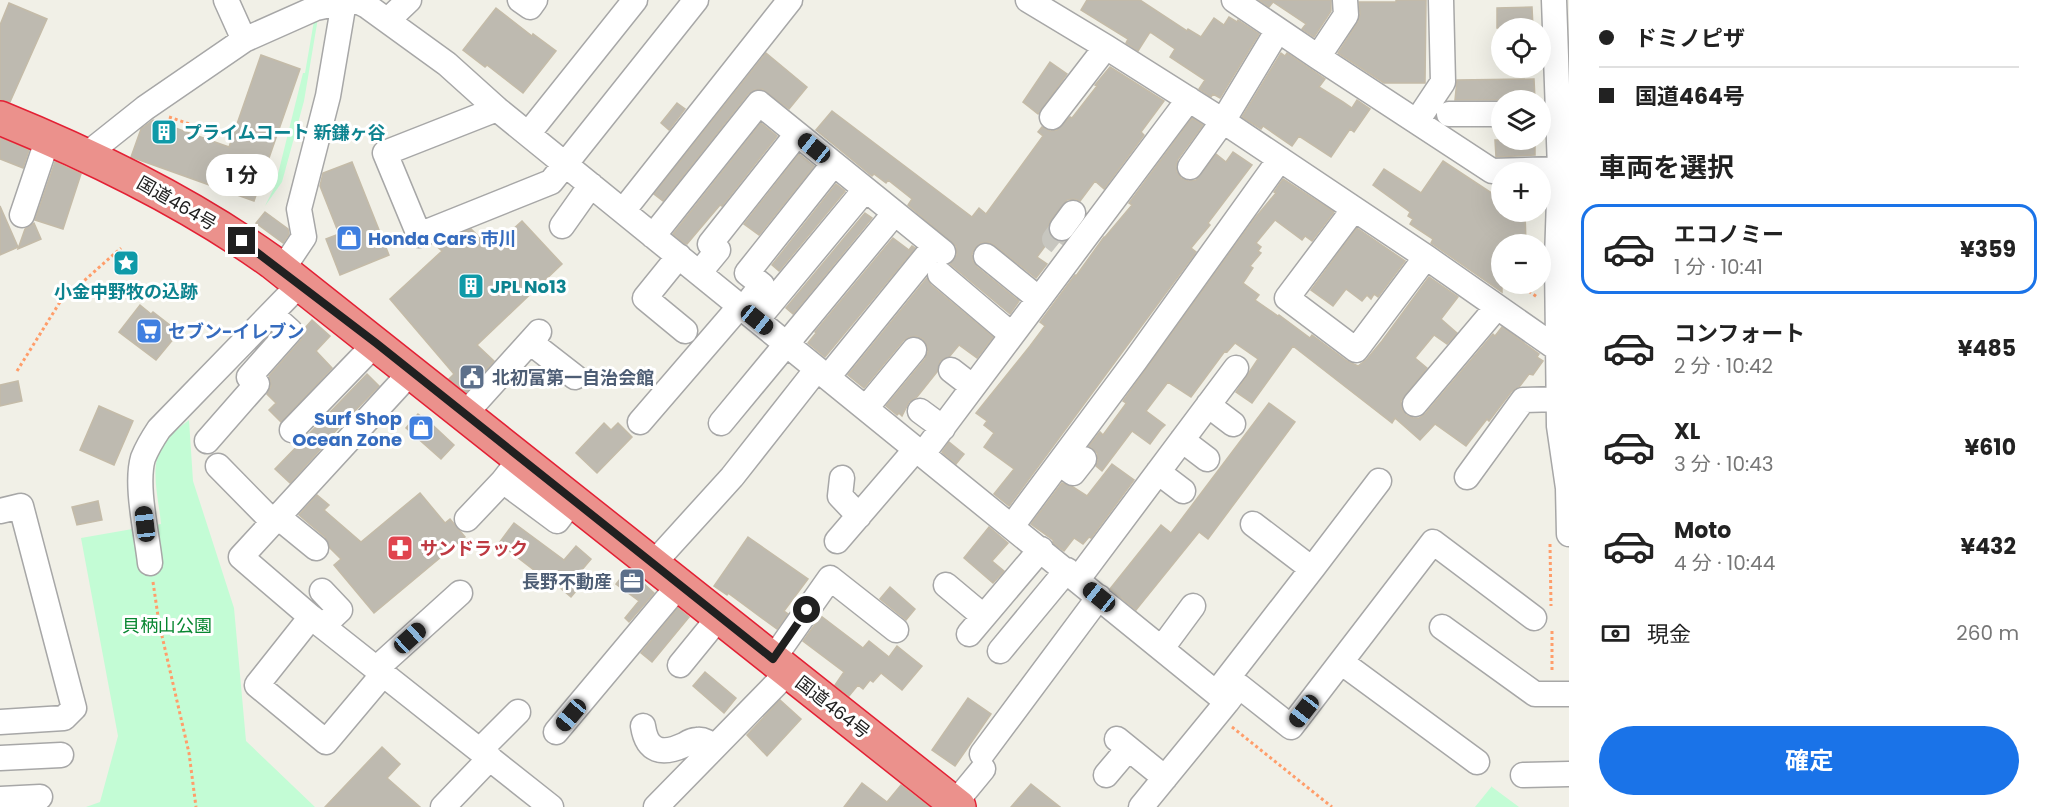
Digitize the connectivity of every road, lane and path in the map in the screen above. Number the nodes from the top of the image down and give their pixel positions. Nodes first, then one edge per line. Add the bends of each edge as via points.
1 (226, 0) edge
2 (409, 0) edge
3 (520, 0) edge
4 (535, 0) edge
5 (635, 0) edge
6 (696, 0) edge
7 (790, 0) edge
8 (1028, 0) edge
9 (1234, 0) edge
10 (1345, 0) edge
11 (1441, 0) edge
12 (1554, 0) edge
13 (344, 2) junction
14 (316, 4) edge
15 (388, 20) junction
16 (1278, 30) junction
17 (244, 40) junction
18 (1106, 46) junction
19 (1318, 57) junction
20 (1550, 90) edge
21 (1189, 99) junction
22 (145, 108) junction
23 (497, 109) junction
24 (1449, 114) dead end
25 (1491, 114) edge
26 (1052, 117) dead end
27 (0, 118) edge
28 (1223, 121) junction
29 (1417, 121) junction
30 (1551, 123) edge
31 (216, 133) dead end
32 (528, 134) junction
33 (48, 138) junction
34 (790, 143) dead end
35 (86, 155) junction
36 (1280, 159) junction
37 (566, 165) junction
38 (1190, 167) dead end
39 (1560, 169) junction
40 (828, 171) dead end
41 (591, 185) junction
42 (859, 197) dead end
43 (1354, 209) junction
44 (623, 211) junction
45 (22, 215) dead end
46 (889, 220) dead end
47 (562, 226) dead end
48 (653, 236) junction
49 (1551, 243) edge
50 (121, 248) dead end
51 (679, 256) junction
52 (986, 256) dead end
53 (1426, 257) junction
54 (937, 260) junction
55 (1551, 272) edge
56 (699, 273) junction
57 (291, 277) junction
58 (1533, 294) edge
59 (1039, 299) junction
60 (1543, 301) dead end
61 (1497, 307) junction
62 (747, 312) junction
63 (271, 314) junction
64 (686, 331) dead end
65 (1012, 335) junction
66 (376, 343) junction
67 (786, 344) junction
68 (914, 350) dead end
69 (1564, 354) edge
70 (1236, 368) dead end
71 (951, 370) dead end
72 (17, 371) dead end
73 (411, 372) junction
74 (823, 373) junction
75 (574, 377) dead end
76 (973, 387) junction
77 (1559, 399) junction
78 (1415, 404) dead end
79 (1208, 405) junction
80 (866, 408) junction
81 (920, 411) dead end
82 (465, 414) junction
83 (640, 422) dead end
84 (721, 423) dead end
85 (1233, 424) dead end
86 (943, 428) junction
87 (292, 430) dead end
88 (1182, 440) junction
89 (207, 441) dead end
90 (919, 452) junction
91 (1083, 459) dead end
92 (1207, 459) dead end
93 (1059, 463) junction
94 (218, 466) dead end
95 (512, 470) junction
96 (1158, 472) junction
97 (1467, 477) dead end
98 (842, 478) dead end
99 (1379, 482) dead end
100 (1183, 491) dead end
101 (0, 511) edge
102 (859, 516) junction
103 (467, 519) dead end
104 (276, 520) junction
105 (1253, 524) dead end
106 (1012, 526) junction
107 (1569, 534) edge
108 (837, 541) dead end
109 (316, 548) dead end
110 (1041, 549) junction
111 (150, 563) joint
112 (653, 564) junction
113 (1312, 569) junction
114 (1072, 575) junction
115 (680, 584) junction
116 (946, 585) dead end
117 (322, 591) dead end
118 (460, 593) dead end
119 (1099, 597) junction
120 (1193, 606) dead end
121 (720, 616) junction
122 (1534, 618) dead end
123 (317, 621) junction
124 (1442, 627) dead end
125 (896, 630) dead end
126 (1162, 648) junction
127 (1000, 651) dead end
128 (1341, 662) junction
129 (680, 665) dead end
130 (781, 665) junction
131 (381, 670) junction
132 (1569, 694) edge
133 (1220, 703) junction
134 (518, 712) dead end
135 (0, 722) edge
136 (643, 726) dead end
137 (556, 732) dead end
138 (714, 747) junction
139 (485, 754) junction
140 (61, 755) dead end
141 (0, 758) edge
142 (1477, 762) dead end
143 (1569, 774) edge
144 (1106, 775) dead end
145 (1523, 775) dead end
146 (1164, 778) junction
147 (40, 797) dead end
148 (0, 799) edge
149 (957, 805) edge
150 (196, 807) edge
151 (443, 807) edge
152 (551, 807) edge
153 (656, 807) edge
154 (1141, 807) edge
155 (1332, 807) edge

1 - 17 street
2 - 15 street
3 - 4 street via 530,7
5 - 32 street
6 - 37 street
7 - 44 street
8 - 18 street
9 - 16 street
10 - 19 street via 1346,15
11 - 29 street via 1443,82
12 - 20 street
13 - 14 street
13 - 15 street via 359,2
13 - 57 street via 328,96 299,209 304,237
14 - 17 street
15 - 23 street via 447,64
16 - 19 street
16 - 28 street
17 - 22 street
18 - 21 street
18 - 26 street
19 - 29 street
21 - 28 street
21 - 59 street via 1075,228
22 - 31 path
22 - 35 street
23 - 32 street
23 - 37 street via 385,153 419,235 552,182
24 - 25 street
27 - 33 highway, 国道464号
28 - 36 street
28 - 38 street
29 - 39 street via 1492,171
30 - 39 street
32 - 37 street
33 - 35 highway, 国道464号
33 - 45 street
34 - 56 street via 710,244 718,250
35 - 57 highway, 国道464号 via 194,211
36 - 43 street
36 - 93 street
37 - 41 street
39 - 49 street
40 - 62 street via 747,273 762,285
41 - 44 street
41 - 47 street
42 - 62 street
43 - 53 street
43 - 53 street via 1280,300 1356,350
44 - 48 street
46 - 67 street
48 - 51 street
48 - 54 street via 759,103
50 - 72 path via 60,302
51 - 56 street
51 - 64 street via 645,298
52 - 59 street
53 - 61 street
54 - 65 street
54 - 74 street
55 - 69 street
56 - 62 street
57 - 63 street
57 - 66 highway, 国道464号
58 - 60 path
59 - 65 street
61 - 69 street
61 - 78 street
62 - 67 street
62 - 83 street
63 - 89 street via 290,331 249,376 257,384
63 - 111 street via 150,442 143,460 141,485
65 - 76 street
66 - 73 highway, 国道464号
66 - 87 street
67 - 74 street
67 - 84 street
68 - 80 street
69 - 77 street
70 - 79 street
71 - 76 street
73 - 82 highway, 国道464号
73 - 104 street
74 - 80 street
74 - 112 street
75 - 82 street via 534,337
76 - 86 street
77 - 97 street via 1523,400
77 - 107 street
79 - 85 street
79 - 88 street
80 - 90 street
81 - 86 street
82 - 95 highway, 国道464号
86 - 90 street
88 - 92 street
88 - 96 street
90 - 102 street
90 - 106 street
91 - 93 street via 1073,473
93 - 106 street
94 - 104 street
95 - 103 street
95 - 112 highway, 国道464号 via 573,500
96 - 100 street
96 - 114 street
98 - 102 street via 840,496
99 - 113 street
101 - 135 street via 21,506 74,708 64,718
102 - 108 street
104 - 109 street
104 - 123 street via 241,557
105 - 113 street
106 - 110 street
110 - 114 street
110 - 116 street via 976,625
111 - 150 path via 159,623 189,753
112 - 115 highway, 国道464号
113 - 133 street
114 - 119 street
114 - 127 street
115 - 121 highway, 国道464号
115 - 137 street
117 - 123 street via 340,610
118 - 131 street
119 - 126 street
119 - 149 street
120 - 126 street
121 - 129 street
121 - 130 highway, 国道464号
122 - 128 street via 1433,542
123 - 131 street
123 - 131 street via 257,685 327,742
124 - 132 street via 1535,694
125 - 130 street via 830,578
126 - 133 street
128 - 133 street via 1291,727 1239,686
128 - 142 street
130 - 138 street
130 - 149 highway, 国道464号
131 - 139 street
133 - 146 street
133 - 155 path
134 - 139 street
136 - 138 street via 650,746 661,751 694,739
138 - 153 street
139 - 151 street
139 - 152 street
140 - 141 street
143 - 145 street
144 - 146 street via 1122,744
146 - 154 street
147 - 148 street

